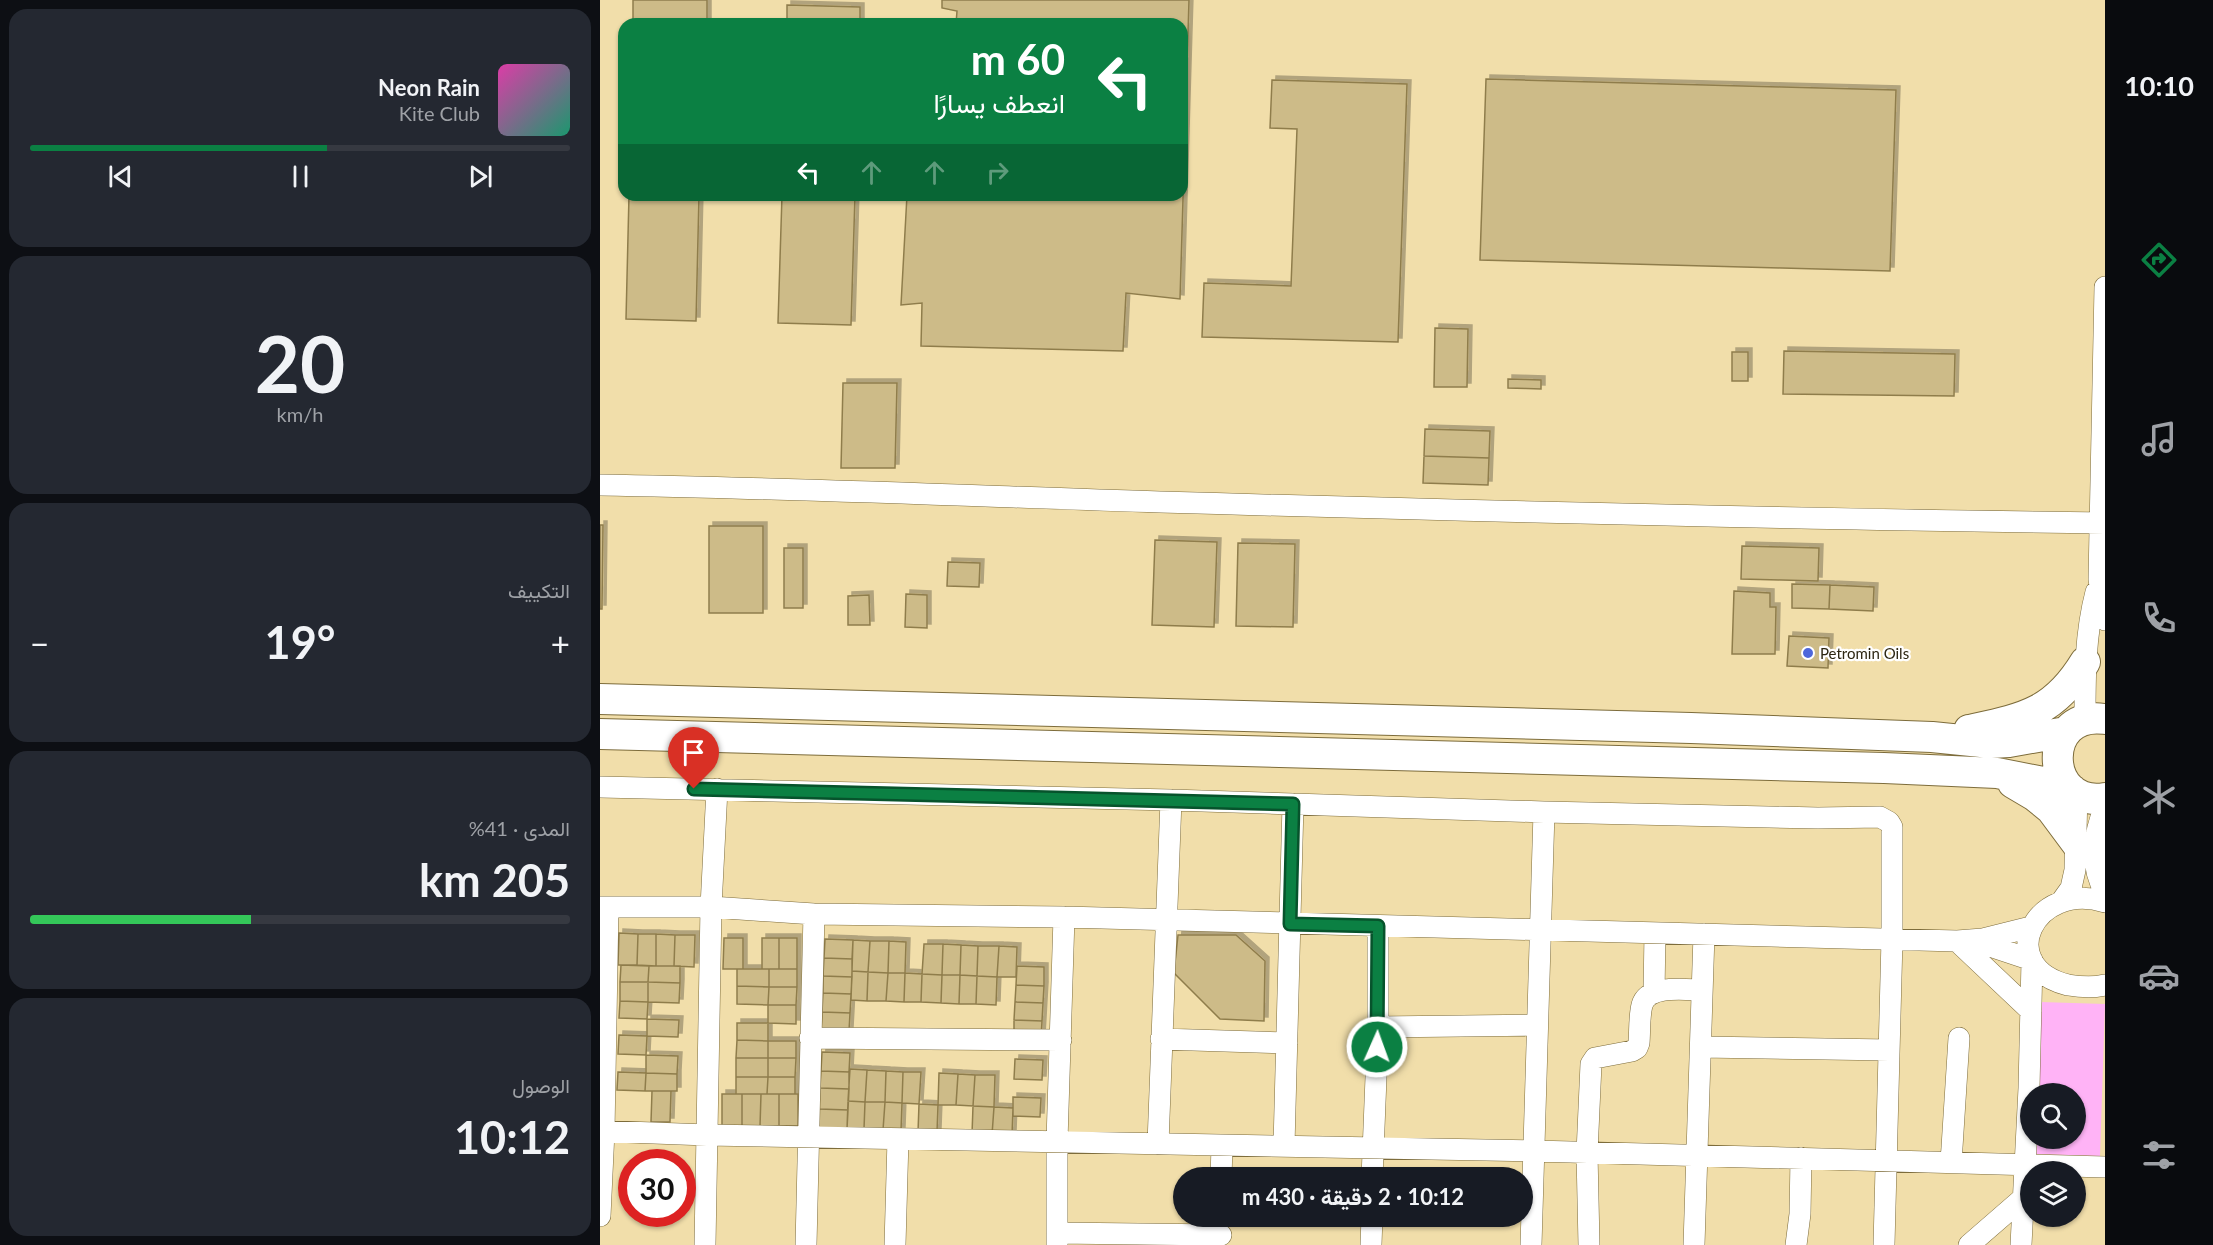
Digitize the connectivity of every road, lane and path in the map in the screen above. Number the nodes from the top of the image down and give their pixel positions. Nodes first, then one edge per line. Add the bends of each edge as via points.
1 (2105, 287) edge
2 (600, 485) edge
3 (2103, 523) edge
4 (2099, 579) junction
5 (2105, 620) edge
6 (2085, 662) junction
7 (600, 699) edge
8 (2085, 724) edge
9 (600, 734) edge
10 (1932, 738) junction
11 (1997, 773) junction
12 (600, 787) edge
13 (717, 789) junction
14 (2085, 794) edge
15 (1171, 800) junction
16 (1293, 804) junction
17 (2105, 807) edge
18 (1544, 812) junction
19 (2093, 840) edge
20 (2105, 892) edge
21 (2061, 902) junction
22 (2105, 902) edge
23 (604, 907) edge
24 (711, 907) junction
25 (814, 914) junction
26 (1064, 917) junction
27 (1166, 920) junction
28 (1290, 924) junction
29 (1378, 926) junction
30 (2031, 927) junction
31 (1540, 930) junction
32 (1655, 933) junction
33 (1704, 934) junction
34 (1892, 939) junction
35 (1965, 940) junction
36 (2032, 961) junction
37 (2105, 985) edge
38 (1702, 990) junction
39 (1654, 993) junction
40 (2031, 1011) junction
41 (1537, 1025) junction
42 (1378, 1027) junction
43 (810, 1038) junction
44 (1959, 1038) dead end
45 (1161, 1039) junction
46 (1061, 1040) junction
47 (603, 1043) edge
48 (1287, 1043) junction
49 (1701, 1047) junction
50 (1889, 1050) junction
51 (602, 1131) edge
52 (707, 1135) junction
53 (807, 1136) junction
54 (898, 1138) junction
55 (1057, 1141) junction
56 (1158, 1144) junction
57 (1222, 1146) junction
58 (1284, 1146) junction
59 (1373, 1149) junction
60 (1535, 1151) junction
61 (1587, 1152) junction
62 (1697, 1156) junction
63 (1801, 1158) junction
64 (1886, 1160) junction
65 (2026, 1161) edge
66 (1951, 1163) junction
67 (2020, 1164) edge
68 (2086, 1166) edge
69 (1221, 1167) edge
70 (1372, 1167) edge
71 (2105, 1167) edge
72 (2020, 1201) edge
73 (600, 1216) edge
74 (1372, 1227) edge
75 (2021, 1227) edge
76 (1221, 1232) edge
77 (1057, 1239) edge
78 (705, 1245) edge
79 (806, 1245) edge
80 (895, 1245) edge
81 (1371, 1245) edge
82 (1531, 1245) edge
83 (1589, 1245) edge
84 (1694, 1245) edge
85 (1796, 1245) edge
86 (1884, 1245) edge
87 (1969, 1245) edge
88 (2021, 1245) edge

1 - 3 street
2 - 3 street via 1694,516
3 - 4 street
4 - 5 street
4 - 6 street
6 - 8 street
6 - 10 highway via 2060,696 2042,709 2020,718
7 - 10 highway
8 - 10 highway via 2009,742
8 - 14 highway via 2060,743 2057,756 2063,780
9 - 11 highway
11 - 14 highway
11 - 19 highway via 2043,801
12 - 13 street
13 - 15 street
13 - 24 street
14 - 19 street
15 - 16 street
15 - 27 street
16 - 18 street
16 - 28 street
17 - 19 street
18 - 31 street
18 - 34 street via 1880,817 1892,827
19 - 20 street via 2096,869
19 - 21 street
21 - 22 street via 2089,898
21 - 30 street via 2037,917
23 - 24 street
23 - 47 street
24 - 25 street
24 - 52 street
25 - 26 street
25 - 43 street
26 - 27 street
26 - 46 street
27 - 28 street
27 - 45 street
28 - 29 street
28 - 48 street
29 - 31 street
29 - 42 street
30 - 35 street
30 - 36 street via 2028,944
31 - 32 street
31 - 41 street
32 - 33 street
32 - 39 street
33 - 34 street
33 - 38 street
34 - 35 street
34 - 50 street
35 - 36 street
35 - 40 street
36 - 37 street via 2061,983
36 - 40 street
38 - 39 street
38 - 49 street
39 - 61 street via 1642,1004 1636,1048 1595,1058 1591,1064
40 - 65 street
41 - 42 street
41 - 60 street
42 - 59 street
43 - 46 street
43 - 53 street
44 - 66 street
45 - 48 street
45 - 56 street
46 - 55 street
47 - 51 street
48 - 58 street
49 - 50 street
49 - 62 street
50 - 64 street
51 - 52 street
51 - 73 street
52 - 53 street
52 - 78 street
53 - 54 street
53 - 79 street
54 - 55 street
54 - 80 street
55 - 56 street
55 - 77 street
56 - 57 street
57 - 58 street
57 - 69 street
58 - 59 street
59 - 60 street
59 - 70 street
60 - 61 street
60 - 82 street
61 - 62 street
61 - 83 street
62 - 63 street
62 - 84 street
63 - 64 street
63 - 85 street
64 - 66 street
64 - 86 street
66 - 67 street
68 - 71 street
72 - 87 street
74 - 81 street
75 - 88 street
76 - 77 street

